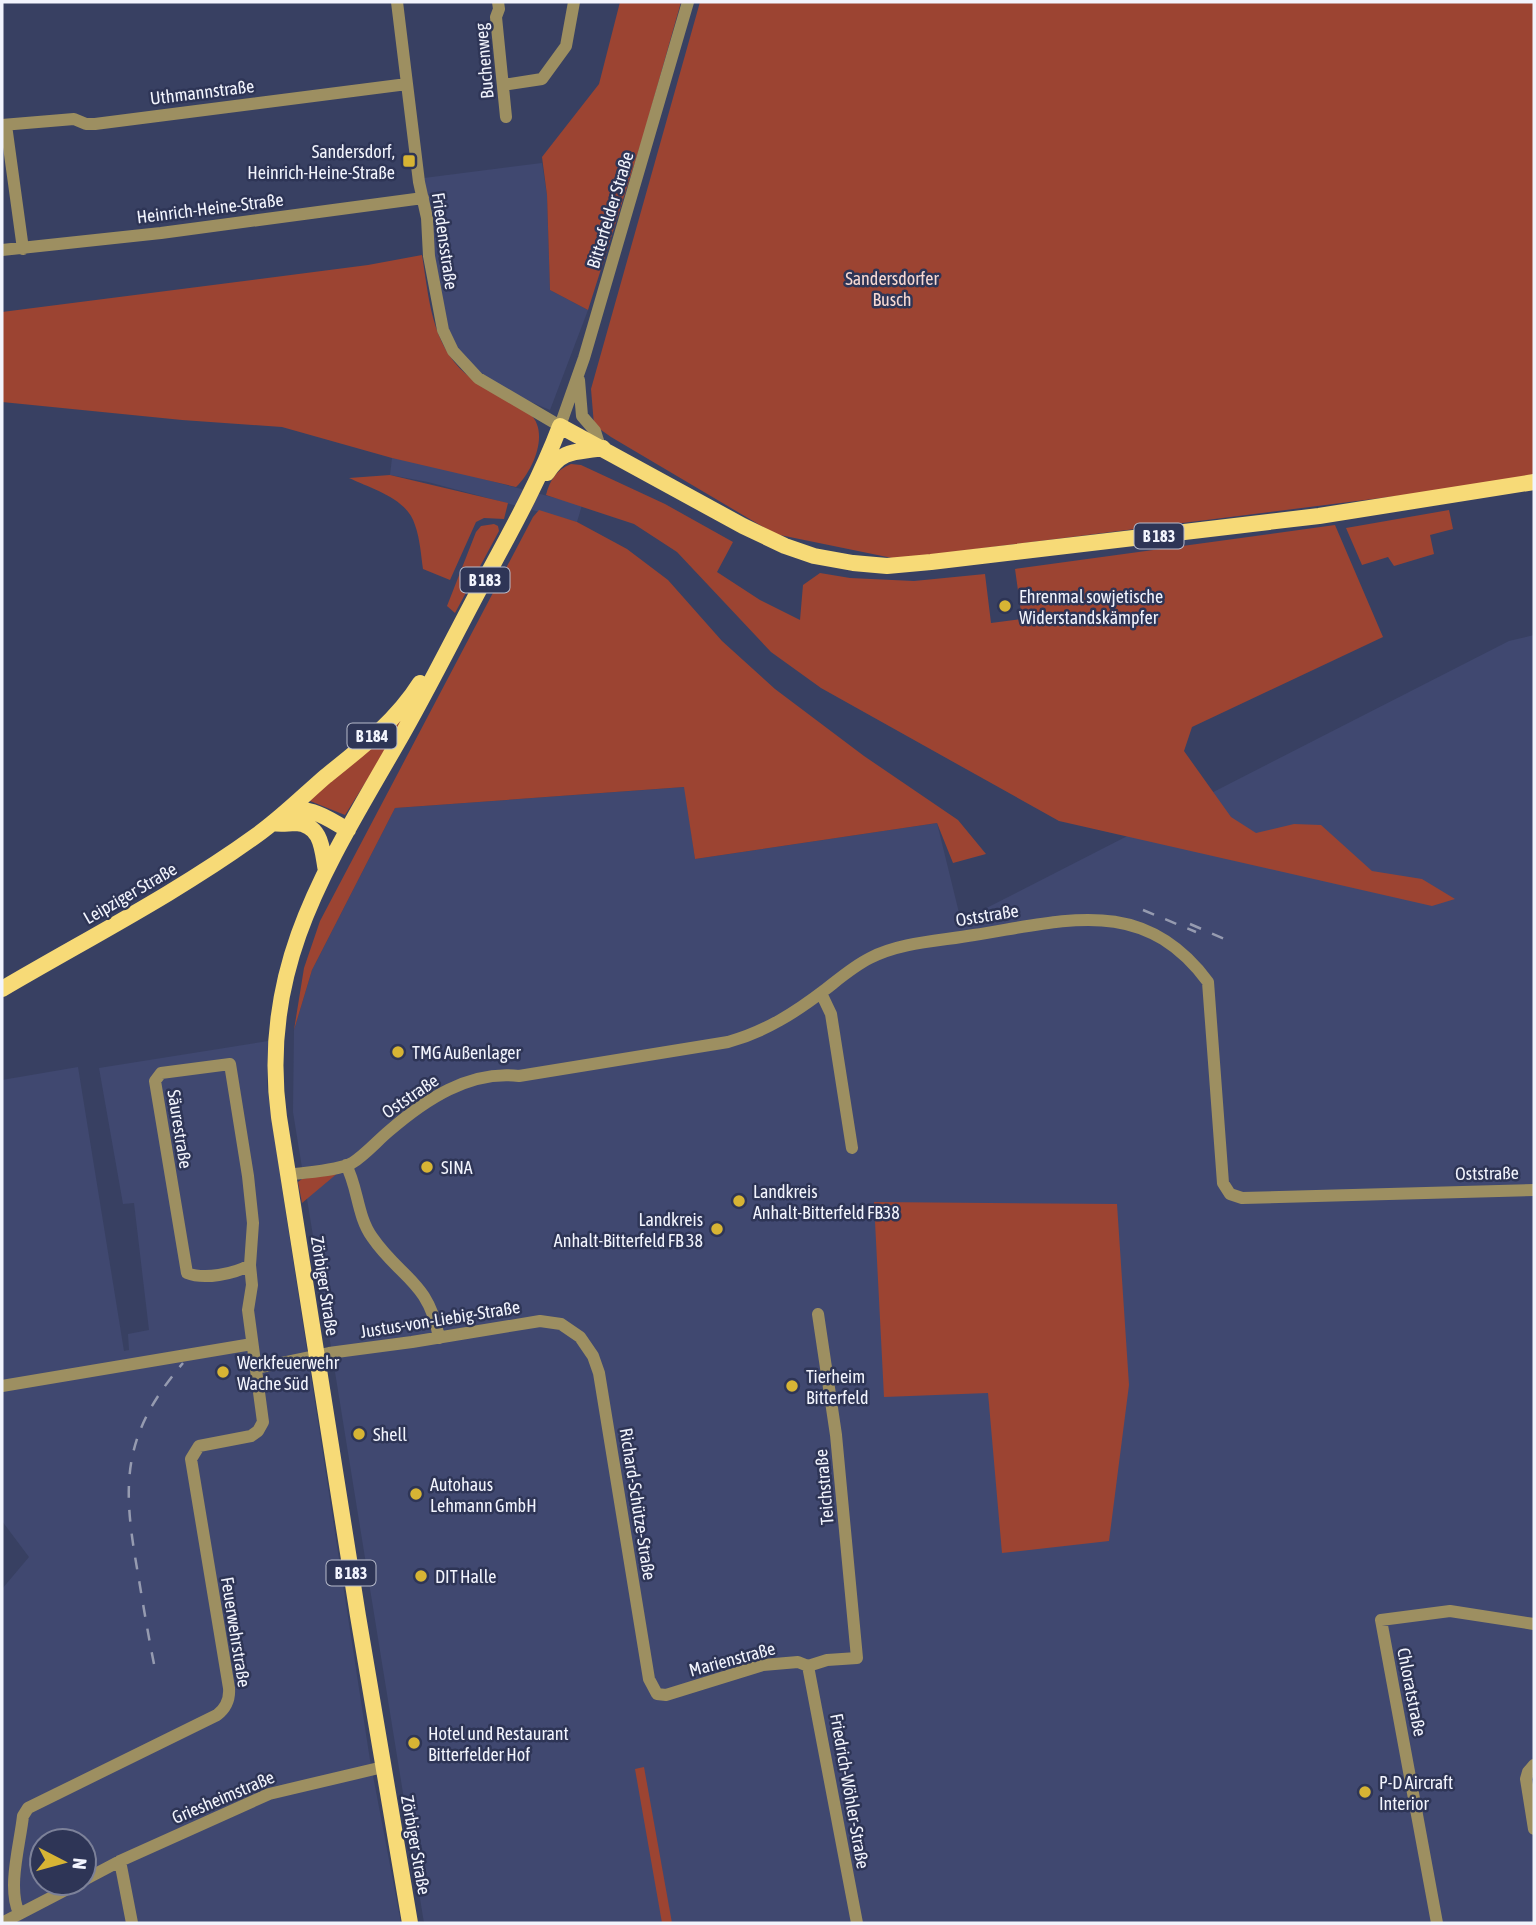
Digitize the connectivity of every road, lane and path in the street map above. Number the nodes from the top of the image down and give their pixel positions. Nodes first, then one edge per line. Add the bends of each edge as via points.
1 (397, 2) edge
2 (498, 2) edge
3 (574, 2) edge
4 (688, 2) edge
5 (407, 83) junction
6 (503, 85) junction
7 (506, 117) dead end
8 (4, 125) edge
9 (423, 198) junction
10 (23, 249) junction
11 (2, 250) edge
12 (578, 377) junction
13 (560, 426) junction
14 (602, 447) junction
15 (535, 481) junction
16 (1534, 482) edge
17 (448, 649) junction
18 (279, 819) junction
19 (348, 830) junction
20 (326, 871) junction
21 (2, 989) edge
22 (821, 993) junction
23 (852, 1147) dead end
24 (346, 1166) junction
25 (288, 1175) junction
26 (1534, 1189) edge
27 (250, 1265) junction
28 (818, 1314) dead end
29 (569, 1328) joint
30 (439, 1338) junction
31 (252, 1344) junction
32 (316, 1356) junction
33 (257, 1368) junction
34 (2, 1386) edge
35 (1534, 1624) edge
36 (858, 1658) joint
37 (808, 1666) junction
38 (657, 1694) joint
39 (1534, 1765) edge
40 (383, 1767) junction
41 (1534, 1829) edge
42 (120, 1861) junction
43 (98, 1873) edge
44 (51, 1897) edge
45 (19, 1913) junction
46 (2, 1923) edge
47 (132, 1923) edge
48 (410, 1923) edge
49 (857, 1923) edge
50 (1437, 1923) edge

1 - 5 street, Friedensstraße
2 - 6 street, Buchenweg
3 - 6 street via 566,46 542,79
4 - 12 street, Bitterfelder Straße
5 - 8 street, Uthmannstraße via 95,124 74,119
5 - 9 street, Friedensstraße
6 - 7 street, Buchenweg
8 - 10 street
9 - 10 street, Heinrich-Heine-Straße
9 - 13 street, Friedensstraße via 438,313 453,351 478,378
10 - 11 street, Heinrich-Heine-Straße
12 - 13 street, Bitterfelder Straße
12 - 14 street via 582,414
13 - 14 main road, B 183
13 - 15 main road, B 183
14 - 15 main road, B 183 via 566,453
14 - 16 main road, B 183 via 769,540 814,555 877,565 1319,516
15 - 17 main road, B 183
17 - 18 main road, B 184 via 392,718
17 - 19 main road, B 183
18 - 19 main road via 297,810 310,810
18 - 20 main road via 315,831
18 - 21 main road, Leipziger Straße / B 184 via 192,878
19 - 20 main road, Zörbiger Straße / B 183
20 - 25 main road, Zörbiger Straße / B 183 via 299,931 277,1020 276,1086
22 - 23 street via 831,1014
22 - 24 street, Oststraße via 764,1029 729,1042 469,1081 410,1113
22 - 26 street, Oststraße via 859,964 896,949 1076,919 1128,924 1172,945 1208,982 1223,1183 1230,1195
24 - 25 street, Oststraße
24 - 30 street via 368,1231 421,1290 435,1317
25 - 32 main road, Zörbiger Straße / B 183
27 - 27 street, Säurestraße via 253,1223 230,1064 160,1073 155,1082 187,1273 197,1277
27 - 31 street, Säurestraße
28 - 36 street, Teichstraße via 836,1435
29 - 30 street, Justus-von-Liebig-Straße via 540,1321
29 - 38 street, Richard-Schütze-Straße via 589,1348 599,1373 649,1679
30 - 32 street, Justus-von-Liebig-Straße
31 - 33 street, Säurestraße
31 - 34 street
32 - 33 street
32 - 40 main road, Zörbiger Straße / B 183
33 - 45 street, Feuerwehrstraße via 264,1417 258,1431 203,1444 191,1459 229,1688 227,1703 217,1715 28,1808 14,1883
35 - 50 street, Chloratstraße via 1450,1611 1381,1620
36 - 37 street, Marienstraße
37 - 38 street, Marienstraße via 773,1663
37 - 49 street, Friedrich-Wöhler-Straße
39 - 41 street via 1526,1780
40 - 42 street, Griesheimstraße via 269,1794
40 - 48 main road, Zörbiger Straße / B 183
42 - 43 street, Griesheimstraße
42 - 47 street
44 - 45 street
45 - 46 street

